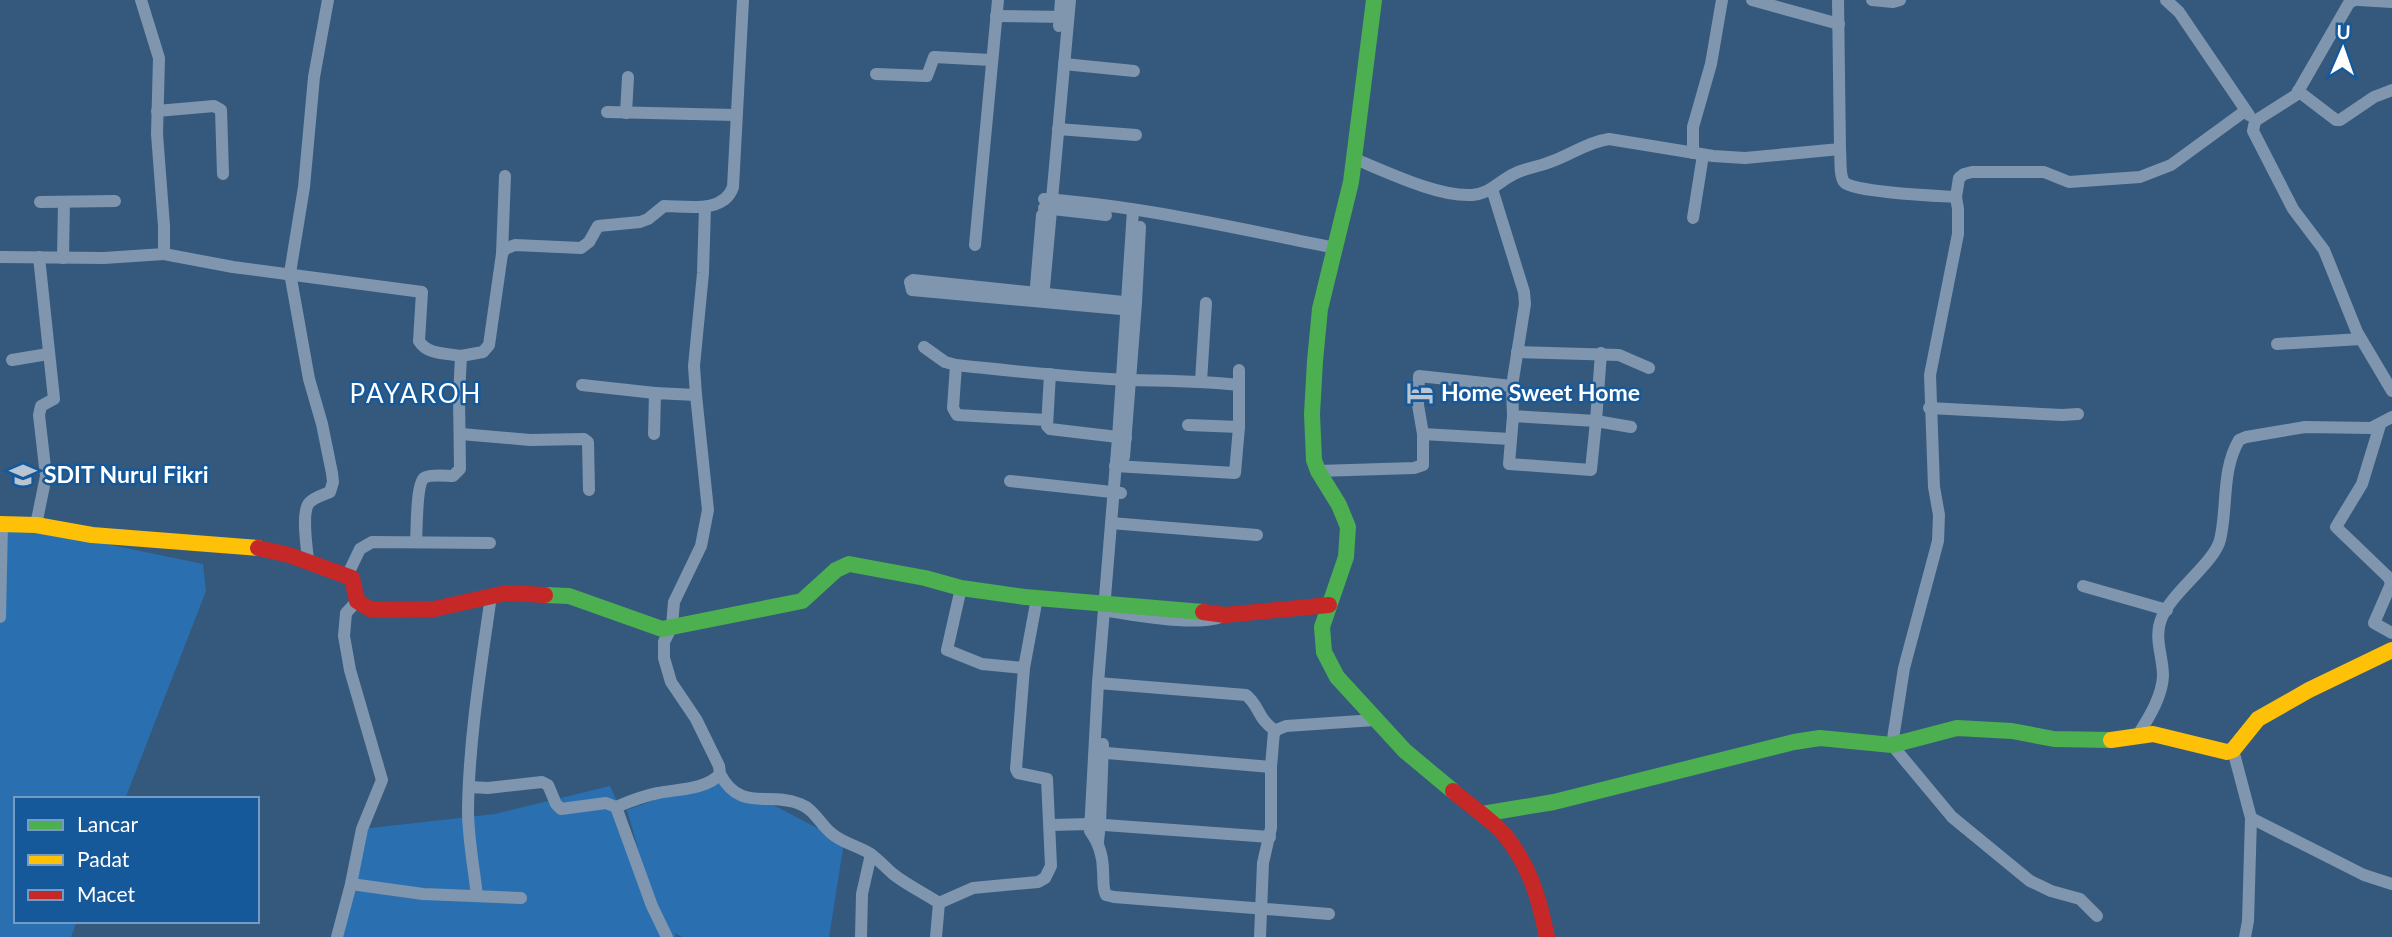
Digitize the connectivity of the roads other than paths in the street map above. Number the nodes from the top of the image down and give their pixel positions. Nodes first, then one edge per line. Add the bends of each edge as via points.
1 (141, 0) edge
2 (328, 0) edge
3 (743, 0) edge
4 (998, 0) edge
5 (1061, 0) edge
6 (1070, 0) edge
7 (1374, 0) edge
8 (1722, 0) edge
9 (1752, 0) edge
10 (1838, 0) edge
11 (1872, 0) edge
12 (1900, 0) edge
13 (2166, 0) edge
14 (2357, 0) edge
15 (2392, 2) edge
16 (996, 16) junction
17 (1064, 17) junction
18 (1839, 24) junction
19 (991, 60) junction
20 (1064, 64) junction
21 (1134, 71) dead end
22 (876, 74) dead end
23 (628, 77) dead end
24 (2392, 90) edge
25 (2298, 91) junction
26 (157, 111) junction
27 (2245, 111) junction
28 (607, 112) dead end
29 (626, 113) junction
30 (735, 115) junction
31 (2255, 121) junction
32 (1058, 130) junction
33 (1136, 135) dead end
34 (1840, 149) junction
35 (1698, 154) junction
36 (1354, 159) junction
37 (223, 174) dead end
38 (505, 176) dead end
39 (1492, 189) junction
40 (1956, 197) junction
41 (116, 201) dead end
42 (40, 202) dead end
43 (64, 202) junction
44 (1047, 204) junction
45 (705, 207) junction
46 (1136, 215) junction
47 (1693, 218) dead end
48 (975, 245) dead end
49 (1335, 252) junction
50 (164, 254) junction
51 (502, 254) junction
52 (0, 257) edge
53 (39, 257) junction
54 (64, 258) junction
55 (290, 273) junction
56 (1039, 297) junction
57 (1206, 303) dead end
58 (1131, 306) junction
59 (2361, 339) junction
60 (2277, 344) dead end
61 (924, 347) dead end
62 (1517, 352) junction
63 (1601, 353) junction
64 (48, 354) junction
65 (461, 356) junction
66 (12, 360) dead end
67 (956, 365) junction
68 (1649, 368) dead end
69 (1239, 370) dead end
70 (1050, 374) junction
71 (1126, 379) junction
72 (1201, 381) junction
73 (582, 385) dead end
74 (1239, 385) junction
75 (1512, 386) junction
76 (2392, 391) edge
77 (655, 393) junction
78 (696, 395) junction
79 (1929, 408) junction
80 (2078, 414) dead end
81 (1513, 416) junction
82 (2392, 418) edge
83 (1047, 420) junction
84 (1596, 421) junction
85 (1188, 425) dead end
86 (2380, 425) junction
87 (1239, 427) junction
88 (1631, 427) dead end
89 (461, 434) junction
90 (654, 434) dead end
91 (1423, 434) junction
92 (1122, 438) junction
93 (1510, 439) junction
94 (1119, 467) junction
95 (1318, 471) junction
96 (1010, 481) dead end
97 (589, 491) dead end
98 (1117, 492) junction
99 (1115, 523) junction
100 (1, 524) edge
101 (36, 525) junction
102 (1257, 536) dead end
103 (416, 542) junction
104 (490, 543) dead end
105 (308, 561) junction
106 (352, 578) junction
107 (2083, 586) dead end
108 (961, 588) junction
109 (491, 596) junction
110 (1044, 599) junction
111 (358, 601) junction
112 (1329, 605) junction
113 (1107, 607) junction
114 (2166, 610) junction
115 (0, 617) edge
116 (672, 626) junction
117 (2392, 633) edge
118 (2392, 650) edge
119 (1024, 668) junction
120 (1101, 683) junction
121 (1375, 720) junction
122 (1276, 731) junction
123 (2138, 735) junction
124 (1892, 745) junction
125 (2233, 750) junction
126 (1098, 752) junction
127 (1271, 767) junction
128 (720, 774) junction
129 (470, 787) junction
130 (616, 807) junction
131 (1482, 814) junction
132 (2251, 818) junction
133 (1050, 825) junction
134 (1096, 831) junction
135 (1269, 841) junction
136 (871, 854) junction
137 (351, 884) junction
138 (2392, 884) edge
139 (477, 896) junction
140 (521, 898) dead end
141 (939, 903) junction
142 (1260, 908) junction
143 (1329, 914) dead end
144 (2097, 916) dead end
145 (337, 937) edge
146 (667, 937) edge
147 (861, 937) edge
148 (936, 937) edge
149 (1260, 937) edge
150 (1547, 937) edge
151 (2245, 937) edge

1 - 26 street via 159,58
2 - 55 street
3 - 30 street
4 - 16 street
5 - 17 street
6 - 17 street
7 - 36 street
8 - 35 street via 1711,64 1693,127
9 - 18 street
10 - 18 street
11 - 12 street
13 - 27 street via 2179,12
14 - 15 street
14 - 25 street via 2349,3
16 - 17 street
16 - 19 street
17 - 20 street
17 - 44 street
18 - 34 street
19 - 22 street via 934,57 927,76
19 - 48 street
20 - 21 street
20 - 32 street
23 - 29 street
24 - 25 street via 2340,120
25 - 31 street
26 - 37 street via 215,106 221,110
26 - 50 street
27 - 31 street
27 - 40 street via 2171,166 2140,177 2069,182 2044,172 1972,172 1959,178
28 - 29 street
29 - 30 street
30 - 45 street via 733,187 722,202
31 - 59 street via 2253,131 2293,209 2324,250
32 - 33 street
32 - 44 street
34 - 35 street via 1745,158
34 - 40 street via 1843,179 1848,185
35 - 39 street via 1624,140 1594,141 1511,175
35 - 47 street
36 - 39 street via 1417,184 1461,195
36 - 49 street
38 - 51 street
39 - 62 street via 1524,292
40 - 79 street via 1958,234 1931,363
41 - 43 street
42 - 43 street
43 - 54 street
44 - 46 street
44 - 56 street
45 - 51 street via 664,206 640,222 604,223 581,248 515,245
45 - 78 street
46 - 49 street
46 - 58 street
49 - 95 street via 1320,309 1315,361 1312,414
50 - 54 street
50 - 55 street
51 - 65 street via 489,345 483,352
52 - 53 street
53 - 54 street
53 - 64 street
55 - 65 street via 422,292 421,345
55 - 105 street via 333,482 330,492 315,498 305,512
56 - 56 street via 912,290 910,282 913,280
56 - 58 street
57 - 72 street
58 - 71 street
59 - 60 street
59 - 76 street
61 - 67 street
62 - 63 street
62 - 75 street
63 - 68 street
63 - 84 street
64 - 66 street
64 - 101 street via 54,399 41,406 39,415 46,476
65 - 89 street
67 - 70 street
67 - 83 street via 953,408 957,415
69 - 74 street
70 - 71 street
70 - 83 street
71 - 72 street
71 - 92 street
72 - 74 street
73 - 77 street
74 - 87 street
75 - 81 street
75 - 91 street via 1419,376
77 - 78 street
77 - 90 street
78 - 116 street via 708,510 701,546 674,602
79 - 80 street
79 - 124 street via 1938,541 1905,668
81 - 84 street
81 - 93 street
82 - 86 street
83 - 92 street via 1050,429
84 - 88 street
84 - 93 street via 1594,462 1587,471 1509,464
85 - 87 street
86 - 114 street via 2305,427 2239,440 2226,481 2218,545
86 - 117 street via 2362,484 2336,527 2389,578 2374,623
87 - 94 street via 1235,473
89 - 97 street via 584,439 588,442
89 - 103 street via 457,474 422,480
91 - 93 street
91 - 95 street via 1423,465
92 - 94 street
94 - 98 street
95 - 112 street via 1348,527 1346,557
96 - 98 street
98 - 99 street
99 - 102 street
99 - 113 street
100 - 101 street
100 - 115 street
101 - 105 street via 92,535 260,548
103 - 104 street
103 - 106 street via 366,544 347,576
105 - 106 street
106 - 111 street
107 - 114 street
108 - 110 street
108 - 116 street via 841,565 802,601
108 - 119 street via 947,650 982,664
109 - 111 street via 406,611 370,609
109 - 116 street via 569,596 659,629
109 - 129 street
110 - 113 street
110 - 119 street
111 - 137 street via 346,613 345,645 382,780 362,829
112 - 113 street via 1225,615
112 - 121 street via 1322,627 1324,652 1337,677
113 - 120 street
114 - 123 street via 2157,640 2163,675 2160,691
116 - 128 street via 664,642 671,682 696,719
118 - 125 street via 2258,719
119 - 133 street via 1016,769 1024,776 1047,779
120 - 122 street via 1246,695 1265,724
120 - 126 street
121 - 122 street via 1286,726
121 - 131 street
122 - 127 street
123 - 124 street via 2102,741 1957,728
123 - 125 street via 2153,734 2219,752
124 - 131 street via 1820,738 1794,741 1554,802
124 - 144 street via 1952,817 2030,881 2080,899
125 - 132 street
126 - 127 street
126 - 134 street
127 - 135 street
128 - 130 street via 696,787 657,793
128 - 136 street via 740,797 802,804 830,832
129 - 130 street via 542,782 561,809 606,803
129 - 139 street
130 - 146 street
131 - 150 street via 1522,859 1538,894
132 - 138 street via 2364,875
132 - 151 street
133 - 134 street
133 - 141 street via 1051,866 1045,878 973,888
134 - 135 street
134 - 142 street via 1107,895
135 - 142 street
136 - 141 street
136 - 147 street via 862,894
137 - 139 street
137 - 145 street
139 - 140 street
141 - 148 street
142 - 143 street
142 - 149 street

